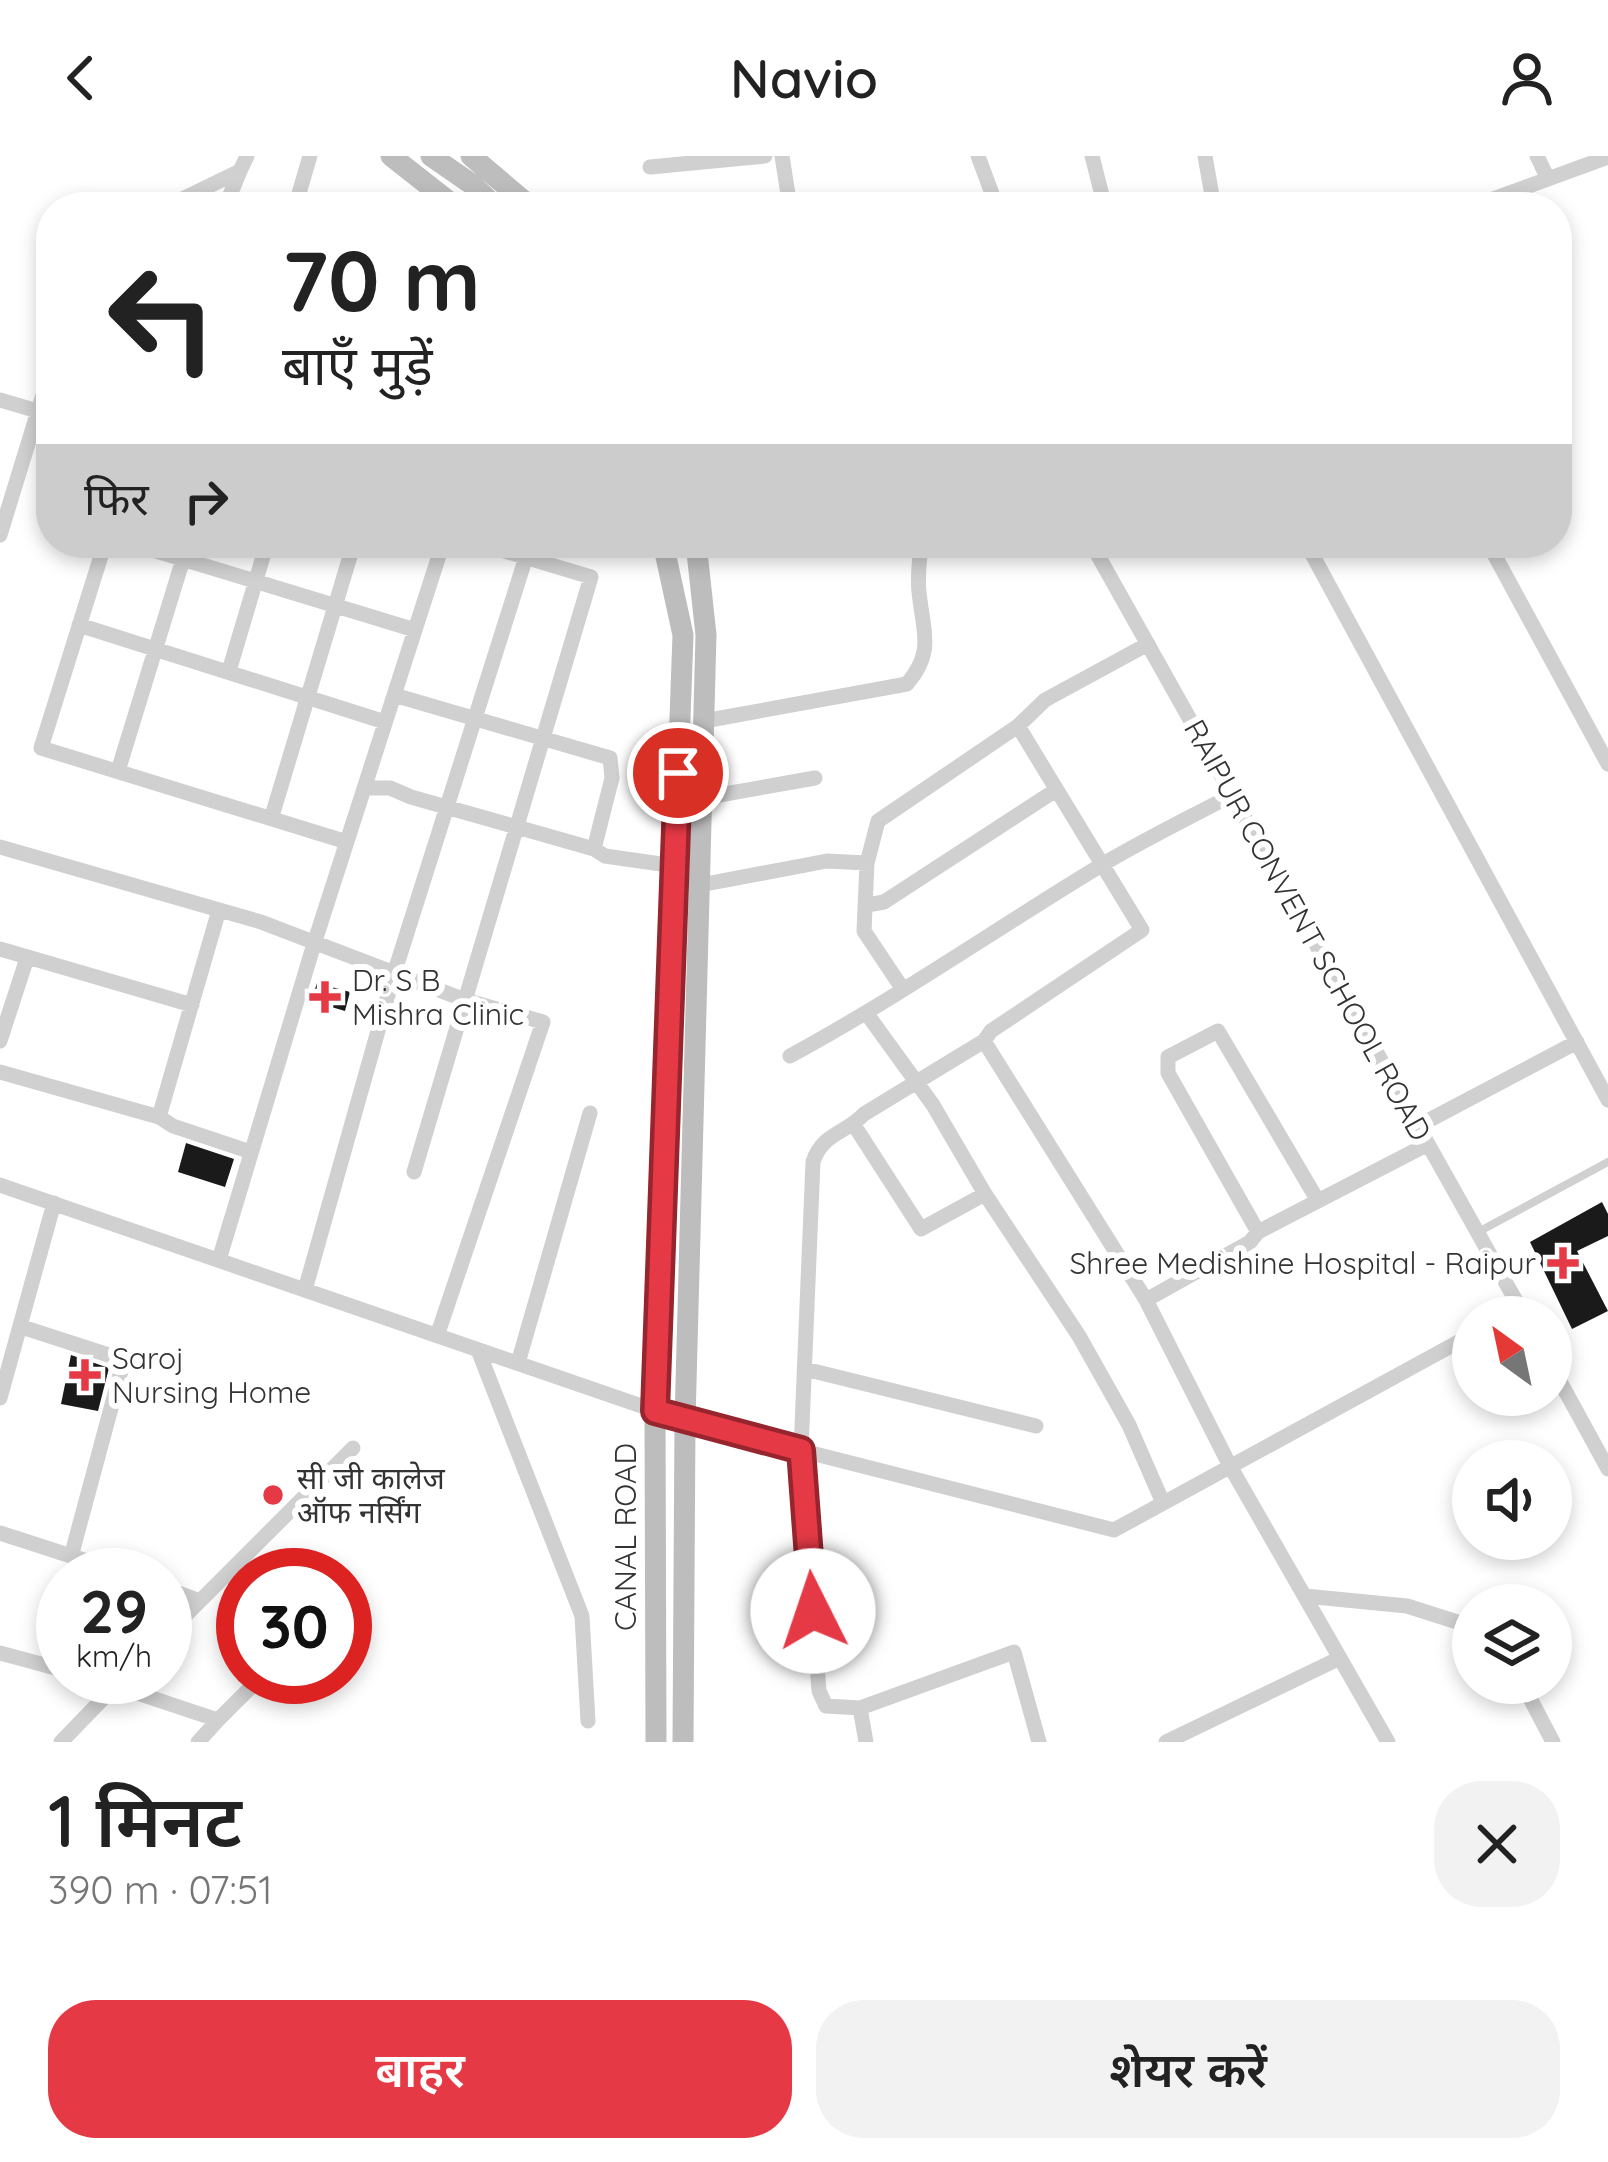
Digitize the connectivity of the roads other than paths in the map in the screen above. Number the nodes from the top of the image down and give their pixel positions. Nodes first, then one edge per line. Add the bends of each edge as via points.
1 (310, 156) edge
2 (392, 156) edge
3 (430, 156) edge
4 (471, 156) edge
5 (765, 156) edge
6 (782, 156) edge
7 (979, 156) edge
8 (1092, 156) edge
9 (1205, 156) edge
10 (1537, 156) edge
11 (1608, 157) edge
12 (732, 158) edge
13 (244, 164) edge
14 (650, 167) dead end
15 (1548, 179) junction
16 (193, 192) edge
17 (232, 192) edge
18 (299, 192) edge
19 (437, 192) edge
20 (480, 192) edge
21 (513, 192) edge
22 (788, 192) edge
23 (992, 192) edge
24 (1102, 192) edge
25 (1211, 192) edge
26 (1512, 192) edge
27 (0, 400) edge
28 (36, 411) edge
29 (36, 434) edge
30 (5, 502) edge
31 (0, 535) edge
32 (100, 558) edge
33 (184, 558) edge
34 (202, 558) edge
35 (262, 558) edge
36 (350, 558) edge
37 (438, 558) edge
38 (526, 558) edge
39 (529, 558) edge
40 (666, 558) edge
41 (698, 558) edge
42 (920, 558) edge
43 (1099, 558) edge
44 (1314, 558) edge
45 (1496, 558) edge
46 (255, 582) junction
47 (336, 606) junction
48 (80, 625) junction
49 (415, 630) junction
50 (1148, 644) junction
51 (155, 649) junction
52 (229, 671) junction
53 (394, 695) junction
54 (308, 696) junction
55 (476, 717) junction
56 (704, 721) junction
57 (385, 722) junction
58 (1018, 726) junction
59 (543, 738) junction
60 (1608, 764) edge
61 (118, 771) junction
62 (815, 778) dead end
63 (364, 788) junction
64 (1056, 790) junction
65 (1232, 795) junction
66 (702, 798) junction
67 (450, 806) junction
68 (272, 816) junction
69 (517, 826) junction
70 (347, 842) junction
71 (0, 847) edge
72 (594, 849) junction
73 (867, 863) junction
74 (1102, 865) junction
75 (675, 866) junction
76 (700, 885) junction
77 (867, 905) junction
78 (219, 910) junction
79 (314, 944) junction
80 (0, 949) edge
81 (27, 958) junction
82 (394, 974) junction
83 (902, 988) junction
84 (465, 1000) junction
85 (191, 1006) junction
86 (867, 1014) junction
87 (0, 1041) edge
88 (984, 1041) junction
89 (1577, 1042) junction
90 (790, 1056) dead end
91 (0, 1072) edge
92 (914, 1082) junction
93 (1608, 1100) edge
94 (590, 1113) dead end
95 (159, 1117) junction
96 (854, 1125) junction
97 (1418, 1126) junction
98 (1428, 1144) junction
99 (251, 1152) junction
100 (1608, 1162) edge
101 (414, 1172) dead end
102 (0, 1185) edge
103 (985, 1193) junction
104 (1318, 1201) junction
105 (54, 1203) junction
106 (1258, 1232) junction
107 (1479, 1232) junction
108 (219, 1260) junction
109 (304, 1290) junction
110 (1513, 1296) edge
111 (1146, 1300) junction
112 (22, 1327) junction
113 (437, 1336) junction
114 (1452, 1345) edge
115 (478, 1350) junction
116 (518, 1364) junction
117 (806, 1369) junction
118 (0, 1398) edge
119 (1572, 1403) edge
120 (655, 1411) junction
121 (686, 1421) junction
122 (1036, 1426) dead end
123 (353, 1448) dead end
124 (801, 1450) junction
125 (1230, 1466) junction
126 (1608, 1469) edge
127 (1163, 1503) junction
128 (0, 1533) edge
129 (54, 1548) edge
130 (73, 1548) edge
131 (1304, 1596) junction
132 (192, 1598) edge
133 (200, 1601) junction
134 (192, 1609) edge
135 (1452, 1621) edge
136 (0, 1653) edge
137 (1340, 1658) junction
138 (36, 1663) edge
139 (98, 1704) edge
140 (178, 1704) edge
141 (234, 1704) edge
142 (1533, 1704) edge
143 (860, 1708) junction
144 (218, 1720) junction
145 (588, 1721) dead end
146 (61, 1742) edge
147 (198, 1742) edge
148 (656, 1742) edge
149 (683, 1742) edge
150 (866, 1742) edge
151 (1039, 1742) edge
152 (1166, 1742) edge
153 (1388, 1742) edge
154 (1553, 1742) edge

1 - 18 street
2 - 19 main road
3 - 20 main road
4 - 21 main road
5 - 12 street
6 - 22 street
7 - 23 street
8 - 24 street
9 - 25 street
10 - 15 street
11 - 15 street
12 - 14 street
13 - 16 street
13 - 17 street
15 - 26 street
27 - 28 street
29 - 30 street
30 - 31 street
32 - 48 street
33 - 51 street
34 - 46 street
35 - 46 street
36 - 47 street
37 - 49 street
38 - 55 street
39 - 59 street via 591,577
40 - 75 main road, CANAL ROAD via 683,634
41 - 56 main road, CANAL ROAD
42 - 56 street via 924,665 907,684
43 - 50 street, RAIPUR CONVENT SCHOOL ROAD
44 - 89 street
45 - 60 street
46 - 47 street
46 - 52 street
47 - 49 street
47 - 54 street
48 - 51 street
48 - 61 street via 41,748
49 - 53 street
50 - 58 street via 1045,700
50 - 65 street, RAIPUR CONVENT SCHOOL ROAD
51 - 52 street
51 - 61 street
52 - 54 street
53 - 55 street
53 - 57 street
54 - 57 street
54 - 68 street
55 - 59 street
55 - 67 street
56 - 66 main road, CANAL ROAD
57 - 63 street
58 - 64 street
58 - 73 street via 878,821
59 - 69 street
59 - 72 street via 613,762
61 - 68 street
62 - 66 street
63 - 67 street
63 - 70 street
64 - 74 street
64 - 77 street via 884,902
65 - 74 street
65 - 97 street, RAIPUR CONVENT SCHOOL ROAD
66 - 76 main road, CANAL ROAD
67 - 69 street
67 - 82 street
68 - 70 street
69 - 72 street
69 - 84 street
70 - 79 street
71 - 78 street
72 - 75 street
73 - 76 street via 827,861
73 - 77 street
74 - 83 street
74 - 88 street via 1142,930
75 - 120 main road, CANAL ROAD
76 - 121 main road, CANAL ROAD
77 - 83 street via 864,931
78 - 79 street
78 - 85 street
79 - 82 street
79 - 99 street
80 - 81 street
81 - 85 street
81 - 87 street
82 - 84 street
82 - 109 street
83 - 86 street
84 - 101 street
84 - 113 street via 543,1022
85 - 95 street
86 - 90 street
86 - 92 street
88 - 92 street
88 - 111 street
89 - 93 street
89 - 97 street
91 - 95 street
92 - 96 street
92 - 103 street
94 - 116 street
95 - 99 street
96 - 103 street via 921,1228
96 - 117 street via 818,1148 813,1162
97 - 98 street, RAIPUR CONVENT SCHOOL ROAD
98 - 104 street
98 - 107 street, RAIPUR CONVENT SCHOOL ROAD
99 - 108 street
100 - 107 lane
102 - 105 street
103 - 127 street via 1079,1336
104 - 106 street
104 - 106 street via 1218,1031 1168,1057 1168,1073
105 - 108 street
105 - 112 street
106 - 111 street
107 - 110 street, RAIPUR CONVENT SCHOOL ROAD
108 - 109 street
109 - 113 street
111 - 125 street
112 - 118 street
112 - 130 street via 124,1360
113 - 115 street
114 - 125 street
115 - 116 street
115 - 145 street via 581,1616
116 - 120 street
117 - 122 street
117 - 124 street
119 - 126 street
120 - 121 street
120 - 148 main road, CANAL ROAD
121 - 124 street
121 - 149 main road, CANAL ROAD
123 - 133 street
124 - 127 street via 1114,1529
124 - 143 street via 819,1691 826,1706
125 - 127 street
125 - 131 street
128 - 129 street
131 - 135 street via 1407,1606
131 - 137 street
132 - 133 street
133 - 134 street
136 - 138 street
137 - 152 street
137 - 153 street
139 - 146 street
140 - 144 street
141 - 144 street
142 - 154 street
143 - 150 street
143 - 151 street via 1014,1652
144 - 147 street

